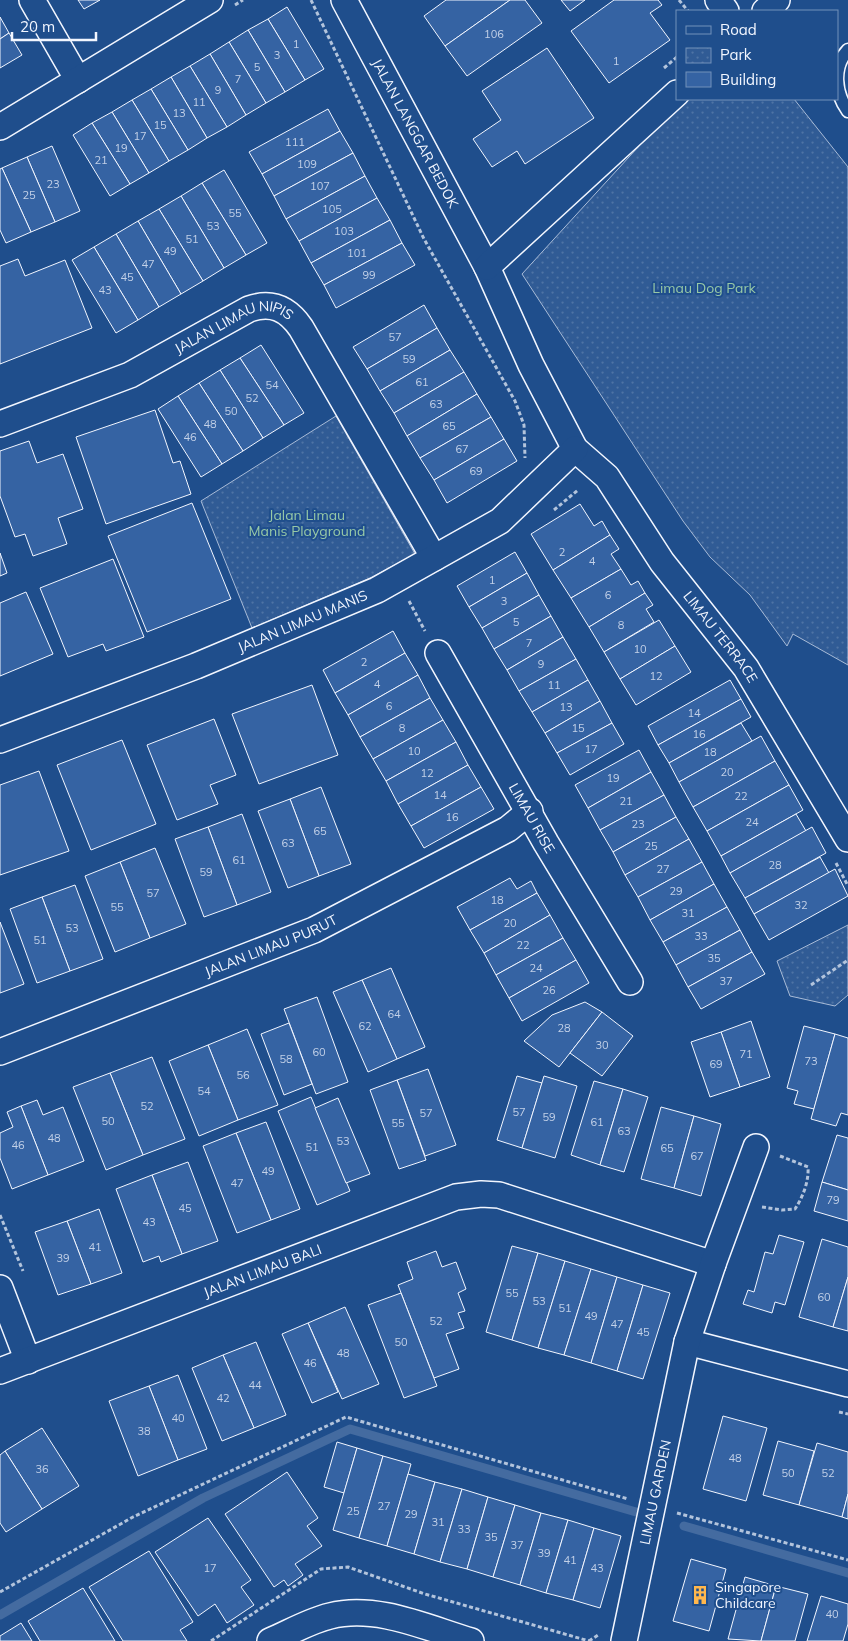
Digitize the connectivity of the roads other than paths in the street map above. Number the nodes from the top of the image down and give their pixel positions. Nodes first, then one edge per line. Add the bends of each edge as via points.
1 (32, 0) edge
2 (210, 0) edge
3 (344, 0) edge
4 (777, 0) edge
5 (766, 10) edge
6 (848, 50) edge
7 (838, 70) edge
8 (78, 80) junction
9 (838, 85) edge
10 (676, 94) edge
11 (848, 111) edge
12 (0, 127) edge
13 (487, 268) junction
14 (0, 424) edge
15 (575, 448) junction
16 (434, 558) junction
17 (432, 643) road end
18 (0, 740) edge
19 (530, 811) junction
20 (848, 839) edge
21 (630, 982) dead end
22 (0, 1052) edge
23 (756, 1147) road end
24 (713, 1264) junction
25 (0, 1288) edge
26 (687, 1342) junction
27 (28, 1361) junction
28 (0, 1371) edge
29 (848, 1384) edge
30 (270, 1641) edge
31 (471, 1641) edge
32 (624, 1641) edge

1 - 8 street
2 - 8 street
3 - 13 street, JALAN LANGGAR BEDOK
4 - 5 street
6 - 7 lane via 839,60
8 - 12 street
9 - 11 lane via 841,102
10 - 13 street
13 - 15 street, JALAN LANGGAR BEDOK via 531,365
14 - 16 street, JALAN LIMAU NIPIS via 130,375 249,309 277,307 290,314 301,328
15 - 16 street, JALAN LIMAU MANIS via 500,521
15 - 20 street, LIMAU TERRACE via 607,477 662,562 746,668
16 - 18 street, JALAN LIMAU MANIS via 376,590 196,666
17 - 19 street, LIMAU RISE
19 - 21 street, LIMAU RISE
19 - 22 street, JALAN LIMAU PURUT via 508,829 314,930
23 - 24 street, LIMAU GARDEN
24 - 26 street, LIMAU GARDEN
24 - 27 street, JALAN LIMAU BALI via 499,1195 456,1196
25 - 27 street
26 - 29 street
26 - 32 street, LIMAU GARDEN
27 - 28 street, JALAN LIMAU BALI
30 - 31 street via 330,1616 362,1613 394,1618

